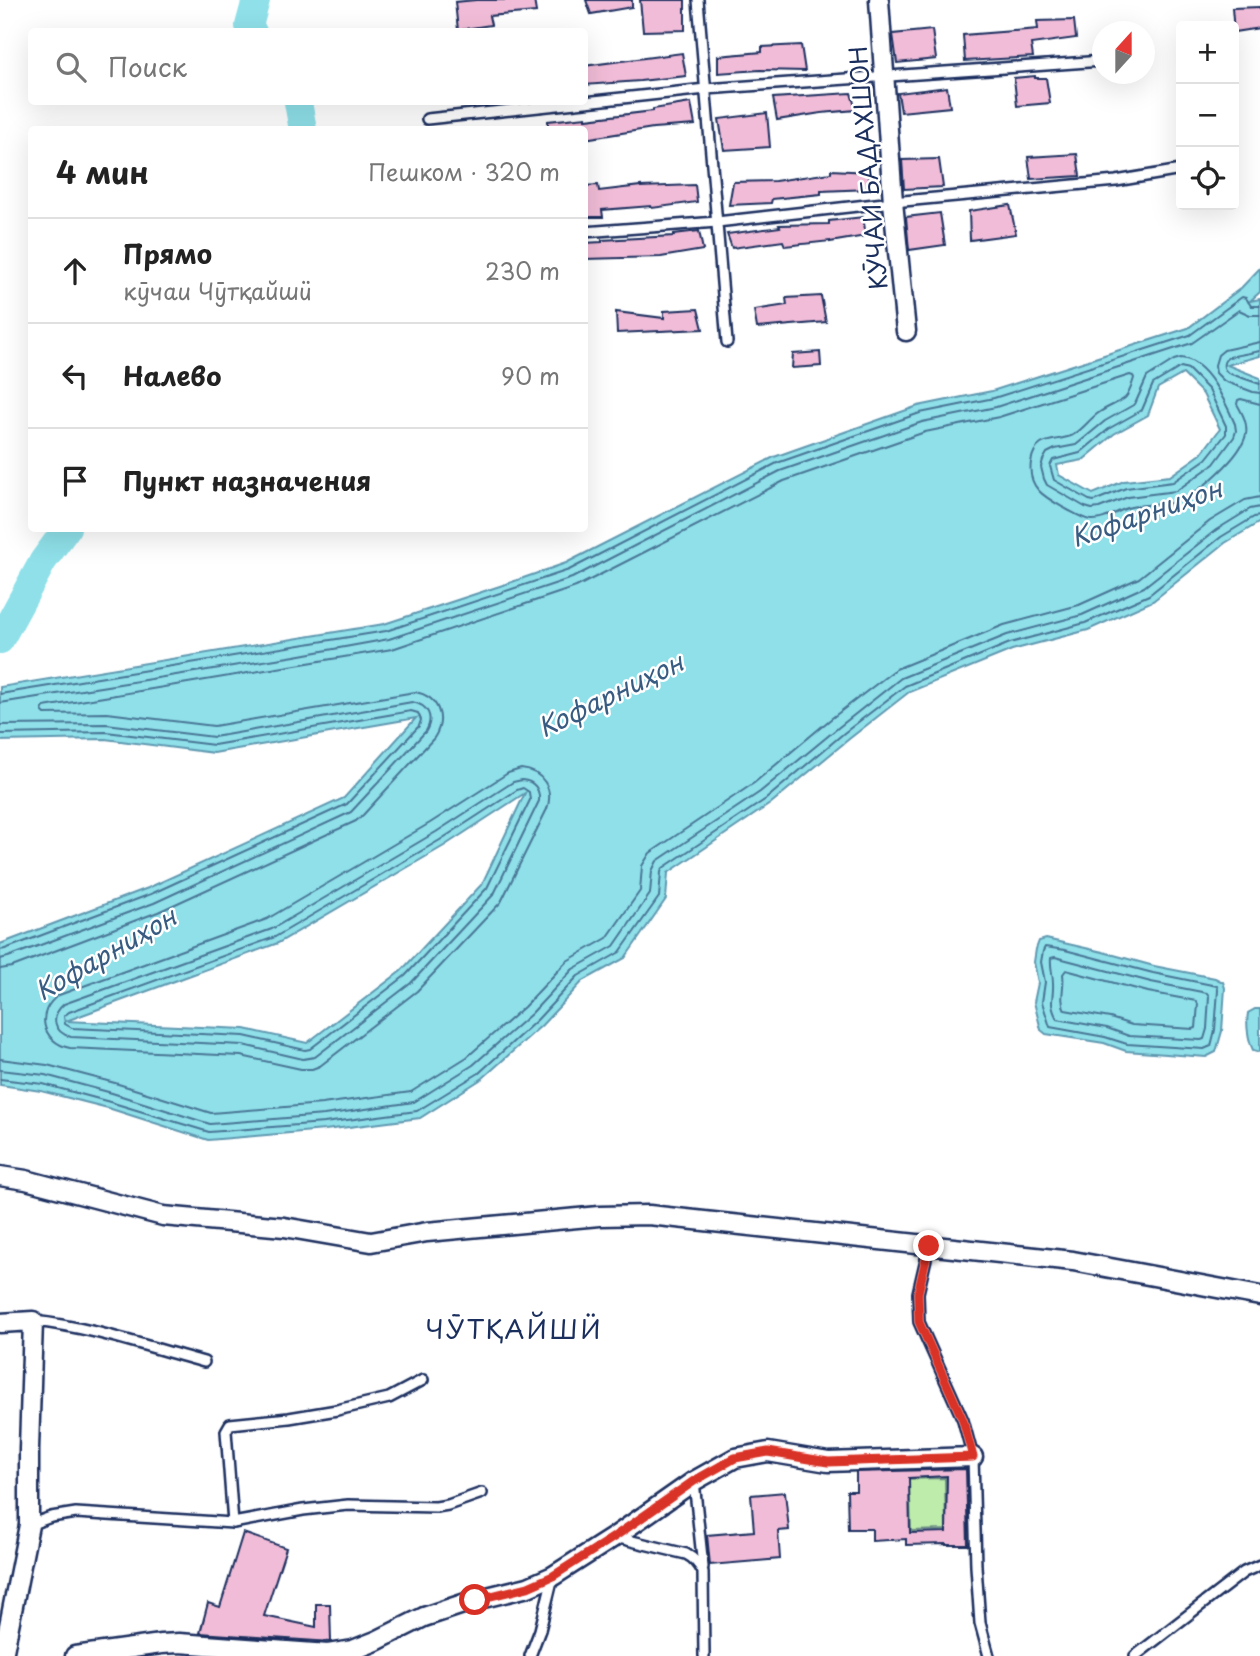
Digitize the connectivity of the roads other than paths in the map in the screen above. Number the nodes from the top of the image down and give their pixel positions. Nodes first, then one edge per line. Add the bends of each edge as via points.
1 (698, 0) edge
2 (879, 0) edge
3 (1092, 62) edge
4 (884, 76) junction
5 (706, 89) junction
6 (588, 102) edge
7 (557, 105) edge
8 (427, 119) dead end
9 (1176, 171) edge
10 (892, 202) junction
11 (717, 222) junction
12 (588, 232) edge
13 (906, 331) dead end
14 (727, 342) dead end
15 (0, 1176) edge
16 (929, 1246) junction
17 (1260, 1296) edge
18 (33, 1321) junction
19 (0, 1323) edge
20 (204, 1362) dead end
21 (423, 1380) dead end
22 (973, 1457) junction
23 (694, 1481) junction
24 (482, 1493) dead end
25 (233, 1523) junction
26 (29, 1525) junction
27 (614, 1537) junction
28 (1260, 1565) edge
29 (703, 1572) junction
30 (553, 1576) junction
31 (3, 1656) edge
32 (75, 1656) edge
33 (530, 1656) edge
34 (704, 1656) edge
35 (989, 1656) edge
36 (1135, 1656) edge

1 - 5 lane
2 - 4 street, КӮЧАИ БАДАХШОН
3 - 4 lane
4 - 5 lane
4 - 10 street, КӮЧАИ БАДАХШОН
5 - 6 lane
5 - 11 lane
7 - 8 lane
9 - 10 lane via 1116,181
10 - 11 lane
10 - 13 street, КӮЧАИ БАДАХШОН
11 - 12 lane
11 - 14 lane
15 - 16 street via 163,1216 284,1227 371,1242 427,1232 638,1215
16 - 17 street via 1073,1261
16 - 22 lane via 918,1293 919,1322 963,1420
18 - 19 street
18 - 20 lane via 96,1332
18 - 26 street
21 - 25 lane via 389,1398 337,1410 230,1424 226,1432
22 - 23 street via 828,1462 768,1452 735,1458
22 - 35 lane via 980,1623
23 - 27 street
23 - 29 lane
24 - 25 lane via 436,1507 348,1505
25 - 26 lane via 76,1513
26 - 31 street
27 - 29 lane via 686,1554
27 - 30 street
28 - 36 lane via 1244,1572
29 - 34 lane
30 - 32 street via 424,1617 354,1650 328,1654 179,1643
30 - 33 lane

